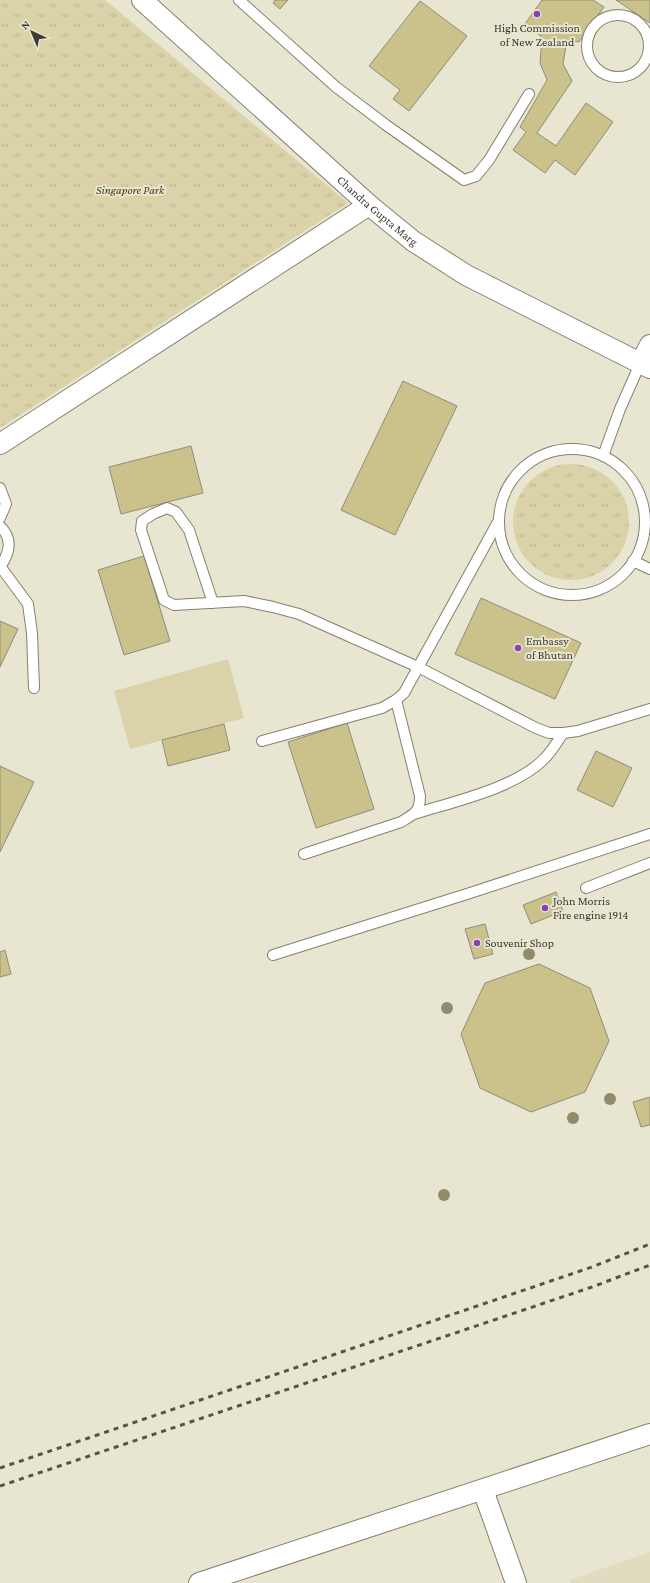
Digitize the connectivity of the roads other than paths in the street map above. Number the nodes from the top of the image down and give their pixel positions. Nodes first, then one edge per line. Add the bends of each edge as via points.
1 (142, 0) edge
2 (239, 0) edge
3 (647, 65) edge
4 (529, 94) dead end
5 (368, 205) junction
6 (650, 345) edge
7 (645, 366) edge
8 (0, 444) edge
9 (603, 456) junction
10 (0, 488) edge
11 (0, 518) edge
12 (499, 520) junction
13 (0, 526) edge
14 (633, 561) junction
15 (0, 566) edge
16 (650, 569) edge
17 (213, 604) junction
18 (418, 667) junction
19 (34, 688) dead end
20 (396, 700) junction
21 (650, 709) edge
22 (564, 733) junction
23 (262, 742) dead end
24 (414, 814) junction
25 (650, 834) edge
26 (304, 854) dead end
27 (650, 864) edge
28 (586, 888) dead end
29 (273, 955) dead end
30 (648, 1441) edge
31 (483, 1490) junction
32 (199, 1583) edge
33 (516, 1583) edge

1 - 5 street, Chandra Gupta Marg
2 - 4 lane via 336,86 464,180 476,176 489,160
3 - 3 lane via 630,75 620,77 601,72 589,56 587,46 594,27 611,15 632,17 640,23 650,42
5 - 7 street, Chandra Gupta Marg via 413,241 466,275
5 - 8 street
6 - 7 street
7 - 9 lane via 620,409
9 - 12 lane via 580,449 556,451 534,460 516,476 504,496
9 - 14 lane via 622,468 636,486 644,508 645,530 639,553
10 - 11 lane via 6,504
12 - 14 lane via 502,544 514,567 532,584 555,594 580,595 604,588 624,574
12 - 18 lane
13 - 15 lane via 5,530 9,549
14 - 16 lane
15 - 19 lane via 28,604
17 - 17 lane via 174,605 164,600 141,530 142,521 167,508 176,512 190,530
17 - 18 lane via 244,601 299,614
18 - 20 lane via 404,693
18 - 22 lane via 536,728 549,733
20 - 23 lane via 382,708
20 - 24 lane via 420,796 420,806
21 - 22 lane
22 - 24 lane via 545,758 526,773 464,800
24 - 26 lane via 401,822
25 - 29 lane
27 - 28 lane
30 - 31 street
31 - 32 street
31 - 33 street

